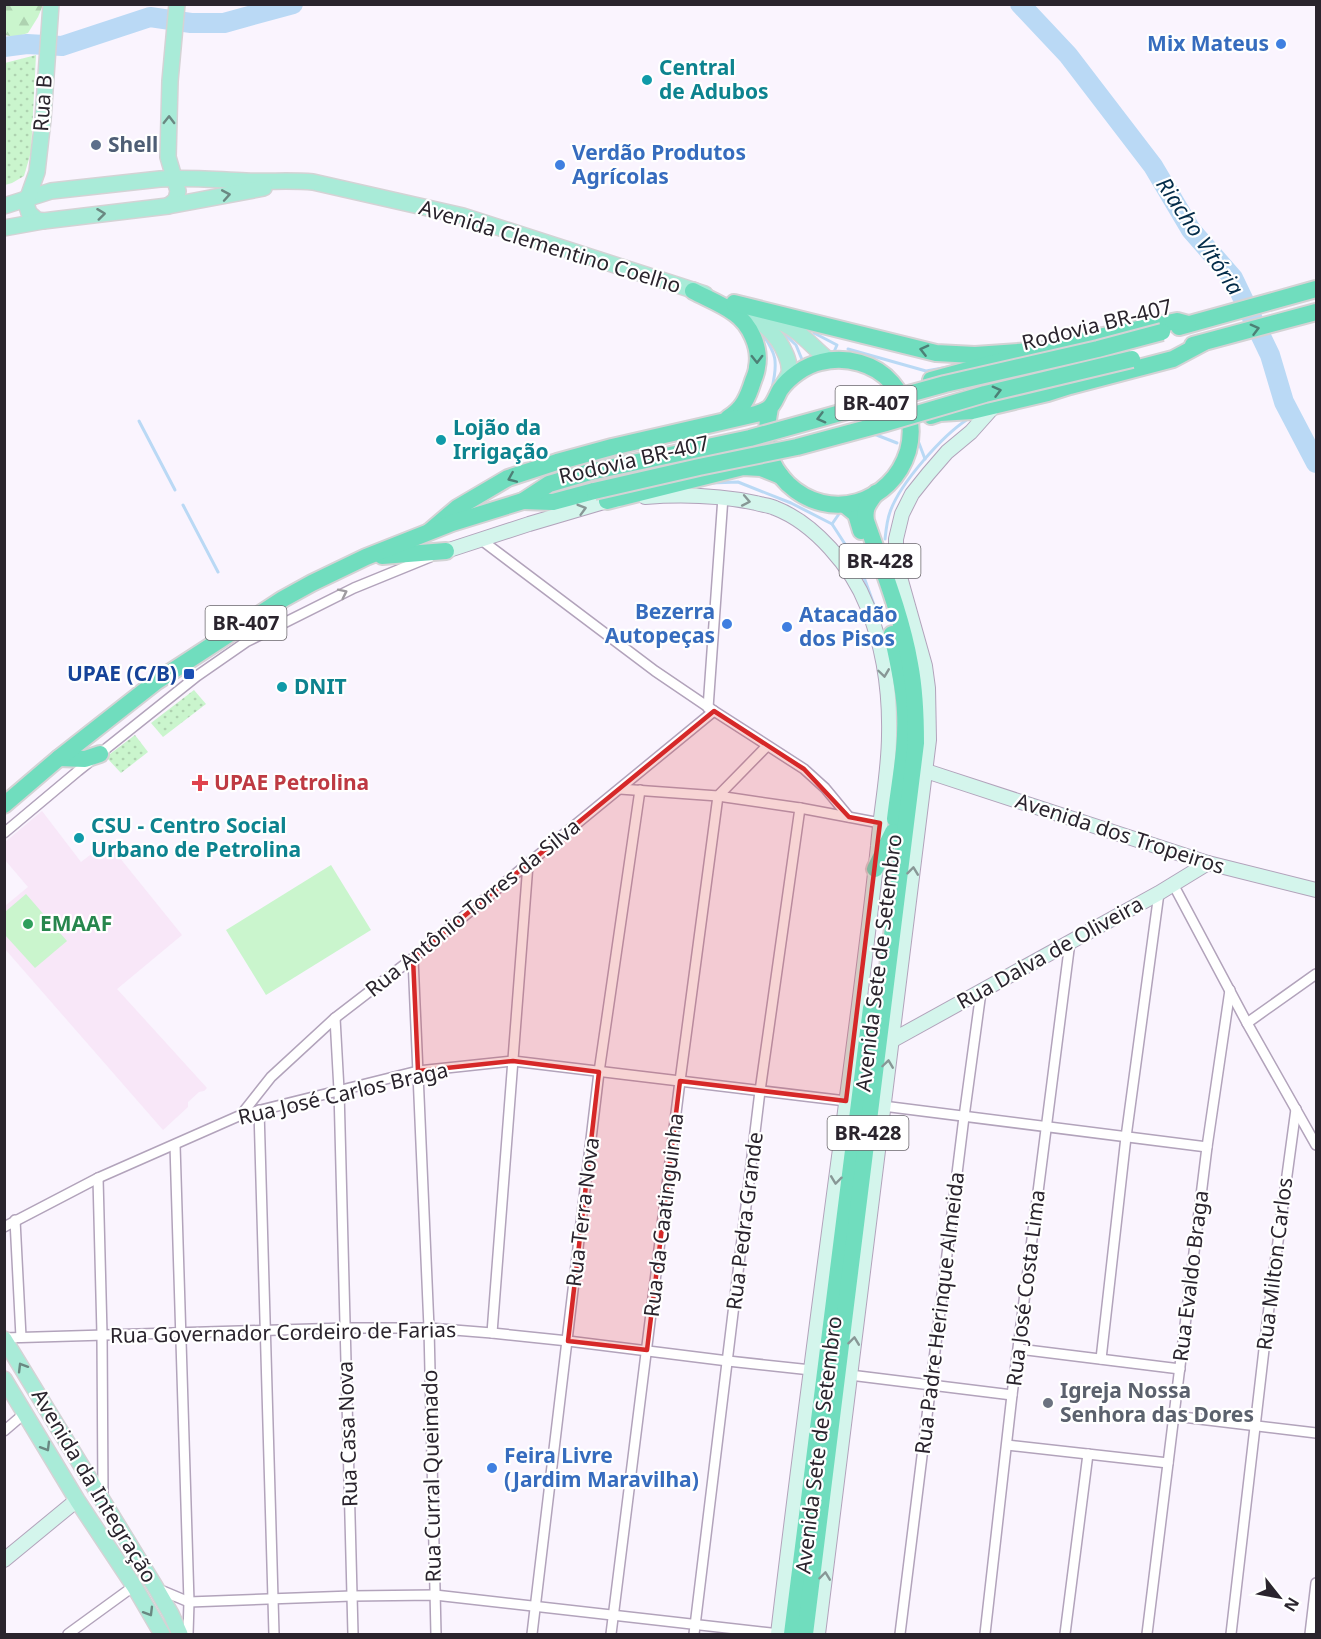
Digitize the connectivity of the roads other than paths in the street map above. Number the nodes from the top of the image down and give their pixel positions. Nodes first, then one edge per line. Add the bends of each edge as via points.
1 (51, 4) edge
2 (176, 7) edge
3 (175, 178) junction
4 (303, 181) junction
5 (27, 200) junction
6 (4, 206) edge
7 (168, 206) junction
8 (43, 221) junction
9 (4, 228) edge
10 (693, 291) junction
11 (1301, 294) edge
12 (734, 303) junction
13 (1317, 312) edge
14 (1188, 324) junction
15 (1210, 341) junction
16 (1045, 350) junction
17 (830, 361) junction
18 (892, 384) junction
19 (782, 387) junction
20 (995, 405) junction
21 (770, 408) junction
22 (720, 422) junction
23 (911, 441) junction
24 (780, 476) junction
25 (876, 493) junction
26 (723, 497) junction
27 (523, 501) junction
28 (607, 501) junction
29 (845, 505) junction
30 (430, 531) junction
31 (480, 539) junction
32 (446, 550) junction
33 (366, 557) junction
34 (914, 688) junction
35 (711, 710) junction
36 (928, 712) junction
37 (767, 746) junction
38 (100, 754) junction
39 (58, 758) junction
40 (926, 771) junction
41 (620, 789) junction
42 (640, 790) junction
43 (718, 796) junction
44 (4, 805) edge
45 (800, 808) junction
46 (849, 817) junction
47 (887, 827) junction
48 (4, 833) edge
49 (1208, 863) junction
50 (528, 864) junction
51 (875, 869) joint
52 (1173, 884) junction
53 (1317, 890) edge
54 (1159, 893) junction
55 (1070, 942) junction
56 (413, 958) junction
57 (1317, 974) edge
58 (1230, 990) junction
59 (981, 992) junction
60 (891, 995) junction
61 (335, 1018) junction
62 (1247, 1023) junction
63 (891, 1041) junction
64 (513, 1061) junction
65 (418, 1071) junction
66 (600, 1072) junction
67 (680, 1081) junction
68 (339, 1090) junction
69 (760, 1091) junction
70 (846, 1101) junction
71 (883, 1106) junction
72 (1296, 1109) junction
73 (259, 1110) junction
74 (241, 1115) junction
75 (964, 1117) junction
76 (1046, 1128) junction
77 (1126, 1137) junction
78 (176, 1145) junction
79 (1317, 1145) edge
80 (1207, 1147) junction
81 (98, 1178) junction
82 (15, 1221) junction
83 (4, 1227) edge
84 (345, 1328) junction
85 (429, 1328) junction
86 (265, 1330) junction
87 (181, 1333) junction
88 (492, 1333) junction
89 (102, 1334) junction
90 (21, 1337) junction
91 (4, 1339) edge
92 (568, 1341) junction
93 (1018, 1349) junction
94 (647, 1350) junction
95 (1101, 1359) junction
96 (728, 1361) junction
97 (1179, 1369) junction
98 (811, 1370) junction
99 (850, 1375) junction
100 (4, 1379) edge
101 (931, 1384) junction
102 (34, 1387) junction
103 (14, 1393) junction
104 (1012, 1395) junction
105 (26, 1413) junction
106 (1174, 1416) junction
107 (1255, 1426) junction
108 (4, 1431) edge
109 (1317, 1433) edge
110 (1007, 1445) junction
111 (1088, 1454) junction
112 (1168, 1463) junction
113 (77, 1500) junction
114 (103, 1502) junction
115 (4, 1560) edge
116 (1317, 1583) edge
117 (134, 1586) junction
118 (156, 1588) junction
119 (435, 1595) junction
120 (352, 1596) junction
121 (274, 1598) junction
122 (189, 1602) junction
123 (535, 1607) junction
124 (614, 1615) junction
125 (695, 1630) edge
126 (779, 1634) edge
127 (68, 1635) edge
128 (162, 1635) edge
129 (180, 1635) edge
130 (188, 1635) edge
131 (274, 1635) edge
132 (353, 1635) edge
133 (436, 1635) edge
134 (531, 1635) edge
135 (611, 1635) edge
136 (792, 1635) edge
137 (805, 1635) edge
138 (818, 1635) edge
139 (900, 1635) edge
140 (985, 1635) edge
141 (1065, 1635) edge
142 (1147, 1635) edge
143 (1231, 1635) edge
144 (1310, 1635) edge

1 - 5 main road, Rua B via 37,172
3 -> 2 main road via 168,157
3 - 4 main road, Avenida Clementino Coelho
3 - 5 main road, Avenida Clementino Coelho via 51,191
3 - 7 main road via 176,200
7 -> 4 main road, Avenida Clementino Coelho
4 - 10 main road, Avenida Clementino Coelho via 463,216
5 - 6 main road
5 - 8 main road via 29,213
8 -> 7 main road, Avenida Clementino Coelho
8 - 9 main road, Avenida Clementino Coelho
10 - 12 main road, Avenida Clementino Coelho
10 - 19 main road, Avenida Clementino Coelho via 738,310 772,332 789,361 789,373
10 -> 22 highway via 736,314 746,325 757,350 758,366 746,401
11 - 14 highway, Rodovia BR-407 / BR-407
16 -> 12 highway via 975,355 936,353
12 - 17 main road, Avenida Clementino Coelho via 784,323
15 -> 13 highway, Rodovia BR-407 / BR-407
14 - 16 highway, BR-407 via 1177,321
14 -> 27 highway, Rodovia BR-407 / BR-407, bridge via 945,384 750,438 590,472 549,484
15 - 20 highway, BR-407 via 1173,359
27 -> 15 highway, Rodovia BR-407 / BR-407, bridge via 553,502 797,447 1013,386
16 - 18 highway, BR-407 via 906,387
17 - 18 highway via 843,359 866,364
17 - 19 highway via 799,372
18 - 23 highway via 910,416
19 - 21 highway
20 - 23 highway, BR-407 via 933,415 918,425
20 - 36 main road, Avenida Sete de Setembro via 947,452 912,494 896,539 896,563 925,666
21 - 22 highway, BR-407
21 - 24 highway via 766,431 769,454
22 -> 30 highway, BR-407 via 579,456 508,478 457,508
23 - 25 highway via 904,464 889,484
24 - 28 highway via 761,468 743,467
24 - 29 highway via 798,493 821,503
25 - 29 highway
25 - 34 highway, Avenida Sete de Setembro / BR-428 via 865,512 866,521 902,631
26 - 28 main road, Avenida Sete de Setembro via 688,494
26 - 35 street
26 -> 47 main road, Avenida Sete de Setembro via 774,507 794,518 837,556 866,604 879,643 890,716
27 - 30 highway, BR-407
31 -> 28 main road, Avenida Sete de Setembro
29 - 47 highway, Avenida Sete de Setembro / BR-428 via 856,514 892,634 905,711 905,739
30 - 33 highway, BR-407
31 - 32 main road, Avenida Sete de Setembro
31 - 35 street
32 - 33 highway
38 -> 32 street via 196,676 246,642 354,588
33 - 39 highway, BR-407 via 283,599 157,681
34 - 36 highway
34 - 60 highway, Avenida Sete de Setembro / BR-428 via 916,743
35 - 37 street
35 - 41 street, Rua Antônio Torres da Silva
36 - 40 main road, Avenida Sete de Setembro
37 - 43 street
37 - 46 street via 816,778
38 - 39 highway via 84,759
38 - 48 street
39 - 44 highway, BR-407
40 - 49 main road, Avenida dos Tropeiros
60 -> 40 main road, Avenida Sete de Setembro
41 - 42 street
41 - 50 street, Rua Antônio Torres da Silva
42 - 43 street
42 - 66 street, Rua Terra Nova
43 - 45 street
43 - 67 street, Rua da Caatinguinha
45 - 46 street
45 - 69 street, Rua Pedra Grande
46 - 47 street
47 - 51 highway
47 - 136 highway, Avenida Sete de Setembro / BR-428
49 - 52 main road, Rua Dalva de Oliveira
49 - 53 main road, Avenida dos Tropeiros
50 - 56 street, Rua Antônio Torres da Silva
50 - 64 street
51 - 70 main road, Avenida Sete de Setembro
52 - 54 main road, Rua Dalva de Oliveira
52 - 58 street
54 - 55 main road, Rua Dalva de Oliveira
54 - 77 street
55 - 59 main road, Rua Dalva de Oliveira
55 - 76 street, Rua José Costa Lima
56 - 61 street, Rua Antônio Torres da Silva
56 - 65 street, Rua Curral Queimado
57 - 62 street
58 - 62 street
58 - 80 street, Rua Evaldo Braga
59 - 63 main road, Rua Dalva de Oliveira
59 - 75 street, Rua Padre Herinque Almeida
60 - 63 main road, Avenida Sete de Setembro
60 - 137 highway, Avenida Sete de Setembro / BR-428 via 869,1128
61 - 68 street, Rua Casa Nova
61 - 74 street, Rua Antônio Torres da Silva via 271,1077
62 - 72 street
71 -> 63 main road, Avenida Sete de Setembro
64 - 65 street, Rua José Carlos Braga
64 - 66 street, Rua José Carlos Braga
64 - 88 street
65 - 68 street, Rua José Carlos Braga
65 - 85 street, Rua Curral Queimado
66 - 67 street, Rua José Carlos Braga
66 - 92 street, Rua Terra Nova
67 - 69 street, Rua José Carlos Braga
67 - 94 street, Rua da Caatinguinha
68 - 73 street, Rua José Carlos Braga
68 - 84 street, Rua Casa Nova
69 - 70 street, Rua José Carlos Braga
69 - 96 street, Rua Pedra Grande
70 -> 98 main road, Avenida Sete de Setembro
71 - 75 street
99 -> 71 main road, Avenida Sete de Setembro
72 - 79 street
72 - 107 street, Rua Milton Carlos
73 - 74 street, Rua José Carlos Braga
73 - 86 street
74 - 78 street, Rua José Carlos Braga
75 - 76 street
75 - 101 street, Rua Padre Herinque Almeida
76 - 77 street
76 - 93 street, Rua José Costa Lima
77 - 80 street
77 - 95 street
78 - 81 street, Rua José Carlos Braga
78 - 87 street
80 - 97 street, Rua Evaldo Braga
81 - 82 street, Rua José Carlos Braga
81 - 89 street
82 - 83 street, Rua José Carlos Braga
82 - 90 street
84 - 85 street, Rua Governador Cordeiro de Farias
84 - 86 street, Rua Governador Cordeiro de Farias
84 - 120 street, Rua Casa Nova
85 - 88 street, Rua Governador Cordeiro de Farias
85 - 119 street, Rua Curral Queimado
86 - 87 street, Rua Governador Cordeiro de Farias
86 - 121 street
87 - 89 street, Rua Governador Cordeiro de Farias
87 - 122 street
88 - 92 street, Rua Governador Cordeiro de Farias
89 - 90 street, Rua Governador Cordeiro de Farias
89 - 114 street
90 - 91 street, Rua Governador Cordeiro de Farias
102 -> 91 main road, Avenida da Integração
92 - 94 street, Rua Governador Cordeiro de Farias
92 - 123 street, Rua Terra Nova
93 - 95 street
93 - 104 street, Rua José Costa Lima
94 - 96 street, Rua Governador Cordeiro de Farias
94 - 124 street, Rua da Caatinguinha
95 - 97 street
96 - 98 street, Rua Governador Cordeiro de Farias
96 - 125 street, Rua Pedra Grande
97 - 106 street, Rua Evaldo Braga
98 - 126 main road, Avenida Sete de Setembro
99 - 101 street
138 -> 99 main road, Avenida Sete de Setembro
100 - 103 main road, Avenida da Integração
101 - 104 street
101 - 139 street, Rua Padre Herinque Almeida
102 - 103 main road via 27,1395
102 - 114 main road, Avenida da Integração
103 - 105 main road, Avenida da Integração
104 - 110 street, Rua José Costa Lima
105 - 108 street
105 -> 113 main road, Avenida da Integração
106 - 107 street
106 - 112 street, Rua Evaldo Braga
107 - 109 street
107 - 143 street, Rua Milton Carlos
110 - 111 street
110 - 140 street, Rua José Costa Lima
111 - 112 street
111 - 141 street
112 - 142 street, Rua Evaldo Braga
113 - 115 main road
113 - 117 main road, Avenida da Integração
114 - 118 main road, Avenida da Integração
116 - 144 street
117 - 127 street
117 -> 128 main road, Avenida da Integração
118 - 122 street
118 - 129 main road, Avenida da Integração
119 - 120 street
119 - 123 street
119 - 133 street, Rua Curral Queimado
120 - 121 street
120 - 132 street, Rua Casa Nova
121 - 122 street
121 - 131 street
122 - 130 street
123 - 124 street
123 - 134 street, Rua Terra Nova
124 - 125 street
124 - 135 street, Rua da Caatinguinha
125 - 126 street

